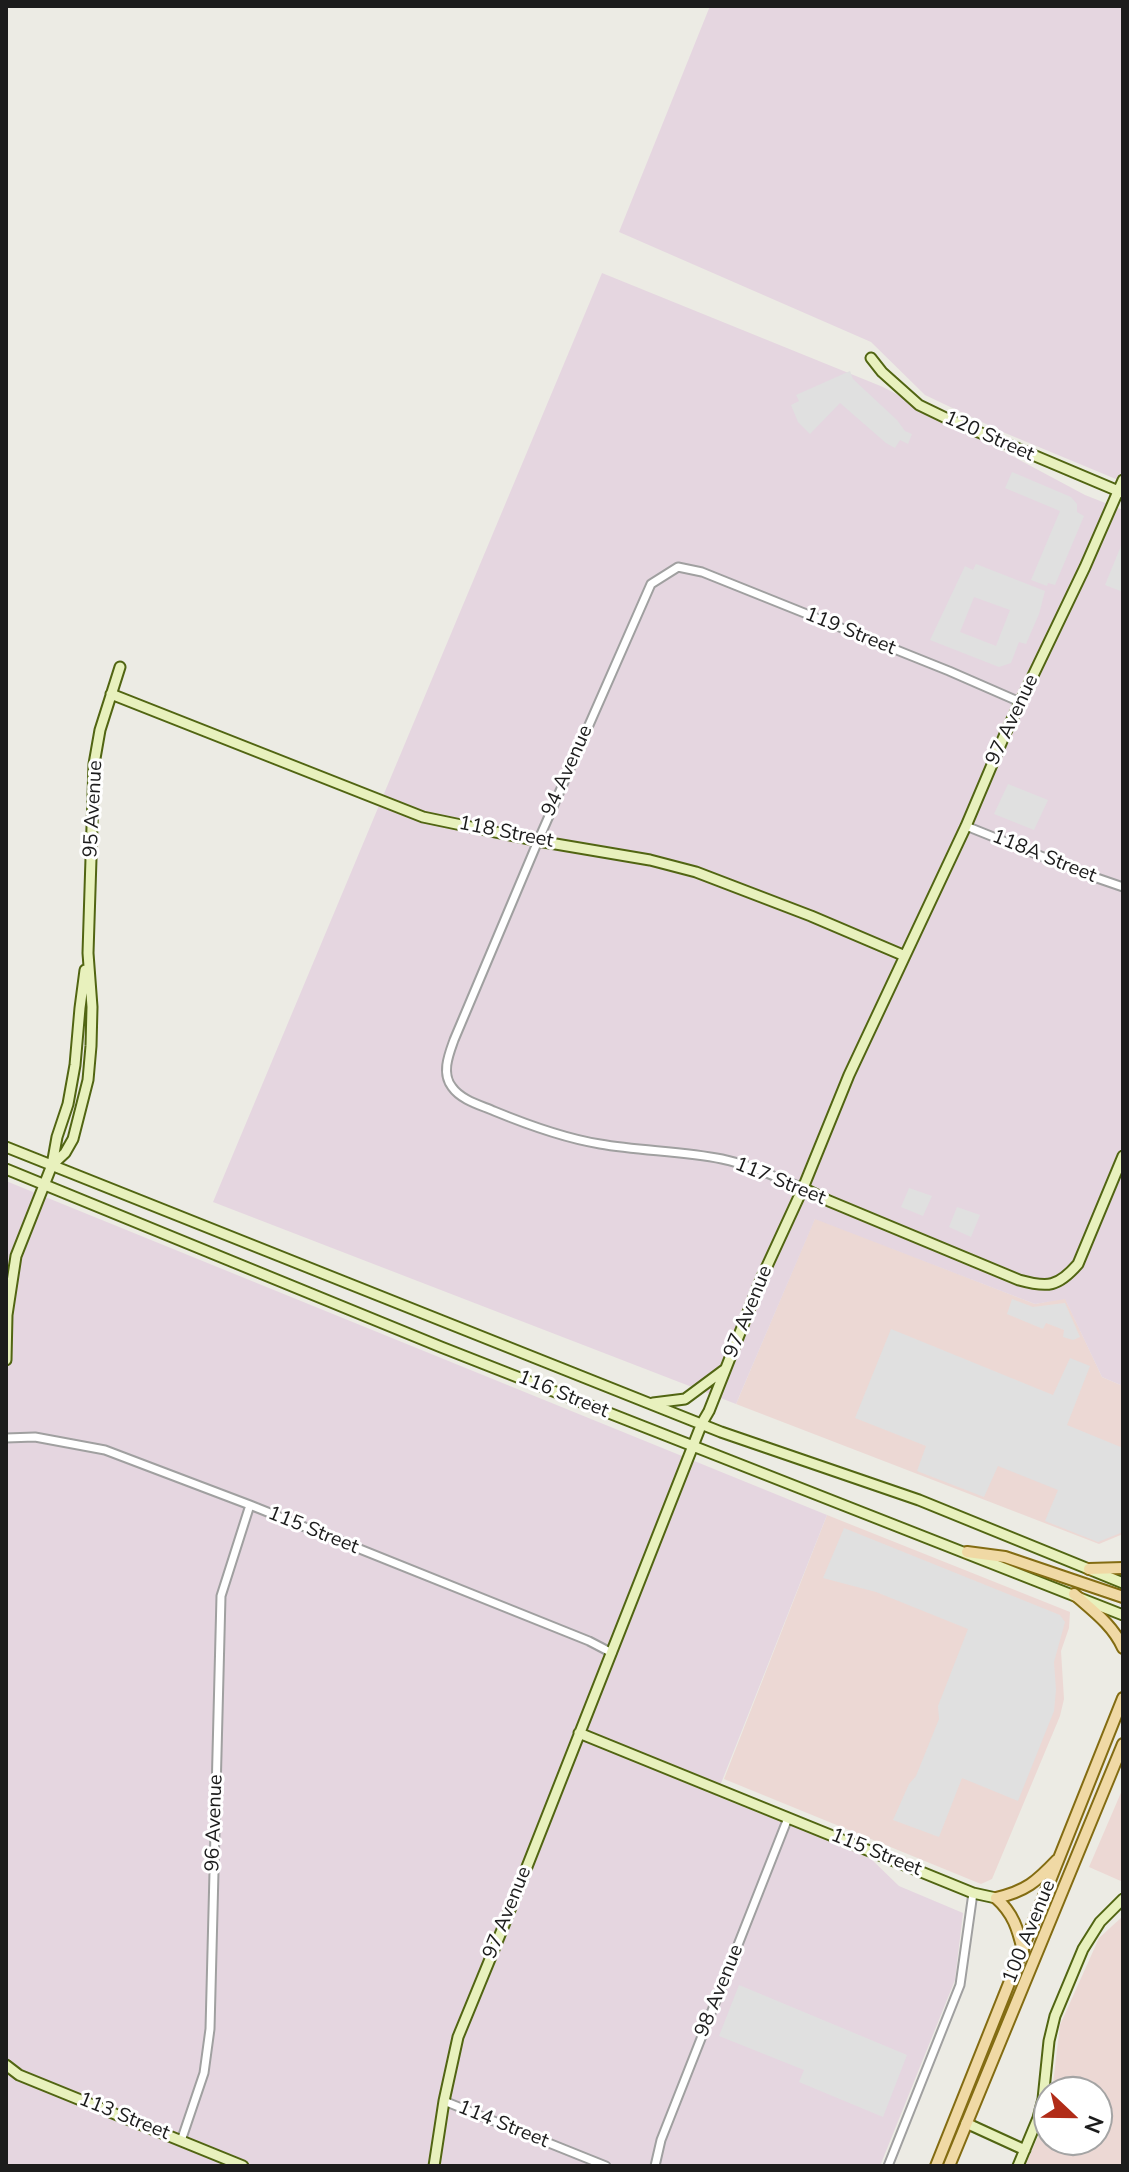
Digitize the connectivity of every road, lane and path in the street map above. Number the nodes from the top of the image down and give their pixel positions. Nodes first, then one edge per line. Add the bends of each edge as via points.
1 (871, 358) dead end
2 (1123, 480) edge
3 (1121, 492) edge
4 (678, 567) joint
5 (120, 667) dead end
6 (111, 694) junction
7 (1020, 702) junction
8 (966, 826) junction
9 (538, 841) junction
10 (1123, 887) edge
11 (88, 953) junction
12 (905, 956) junction
13 (448, 1080) joint
14 (6, 1147) edge
15 (1123, 1156) edge
16 (52, 1165) junction
17 (6, 1169) edge
18 (45, 1184) junction
19 (803, 1188) junction
20 (6, 1360) edge
21 (726, 1369) junction
22 (650, 1403) junction
23 (702, 1423) junction
24 (6, 1438) edge
25 (693, 1446) junction
26 (250, 1505) junction
27 (967, 1552) junction
28 (1123, 1568) edge
29 (1089, 1569) junction
30 (1123, 1583) edge
31 (1074, 1594) junction
32 (1123, 1597) edge
33 (1123, 1615) edge
34 (1123, 1648) edge
35 (612, 1653) junction
36 (1123, 1698) edge
37 (579, 1733) junction
38 (1123, 1744) edge
39 (788, 1818) junction
40 (1061, 1856) junction
41 (973, 1893) junction
42 (996, 1898) junction
43 (1123, 1899) edge
44 (1023, 1951) junction
45 (6, 2065) edge
46 (444, 2101) junction
47 (966, 2123) junction
48 (181, 2141) junction
49 (1025, 2150) junction
50 (243, 2166) edge
51 (434, 2166) edge
52 (606, 2166) edge
53 (655, 2166) edge
54 (888, 2166) edge
55 (936, 2166) edge
56 (949, 2166) edge
57 (1018, 2166) edge

1 - 3 street, 120 Street via 919,405
2 - 3 street, 97 Avenue
3 - 7 street, 97 Avenue
4 - 7 street, 119 Street via 702,572
4 - 9 street, 94 Avenue via 651,584
5 - 6 street, 95 Avenue
6 - 9 street, 118 Street via 423,817
6 - 11 street, 95 Avenue via 94,764
7 - 8 street, 97 Avenue
8 - 10 street, 118A Street
8 - 12 street, 97 Avenue
9 - 12 street, 118 Street via 696,872
9 - 13 street, 94 Avenue via 454,1040
11 - 16 street, 95 Avenue via 72,1088
11 - 16 street, 95 Avenue via 88,1080 73,1139
12 - 19 street, 97 Avenue
13 - 19 street, 117 Street via 477,1104 570,1138 720,1159
14 - 16 street, 116 Street
15 - 19 street, 117 Street via 1078,1264 1065,1279 1049,1285 1019,1280
16 - 18 street, 95 Avenue
16 - 22 street, 116 Street
17 - 18 street, 116 Street
18 - 20 street, 95 Avenue via 16,1256
18 - 25 street, 116 Street
19 - 21 street, 97 Avenue
21 - 22 street via 685,1399
21 - 23 street, 97 Avenue
22 - 23 street, 116 Street
23 - 25 street, 97 Avenue
23 - 29 street, 116 Street via 919,1500
24 - 26 street, 115 Street via 35,1437 105,1450
25 - 27 street, 116 Street
25 - 35 street, 97 Avenue
26 - 35 street, 115 Street
26 - 48 street, 96 Avenue via 221,1596 210,2029 204,2073
27 - 31 street, 116 Street
27 - 32 main road via 1005,1557
28 - 29 main road
29 - 30 street, 116 Street
31 - 33 street, 116 Street
31 - 34 main road via 1116,1634
35 - 37 street, 97 Avenue
36 - 40 main road, 100 Avenue
37 - 39 street, 115 Street
37 - 46 street, 97 Avenue via 458,2037
38 - 47 main road, 100 Avenue
39 - 41 street, 115 Street
39 - 53 street, 98 Avenue
40 - 42 main road via 1028,1888
40 - 44 main road, 100 Avenue
41 - 42 street, 115 Street
41 - 54 street via 960,1985
42 - 44 main road via 1015,1920
43 - 49 street via 1083,1949 1055,2016 1043,2099
44 - 55 main road, 100 Avenue
45 - 48 street, 113 Street
46 - 51 street, 97 Avenue
46 - 52 street, 114 Street
47 - 49 street
47 - 56 main road, 100 Avenue
48 - 50 street, 113 Street
49 - 57 street

